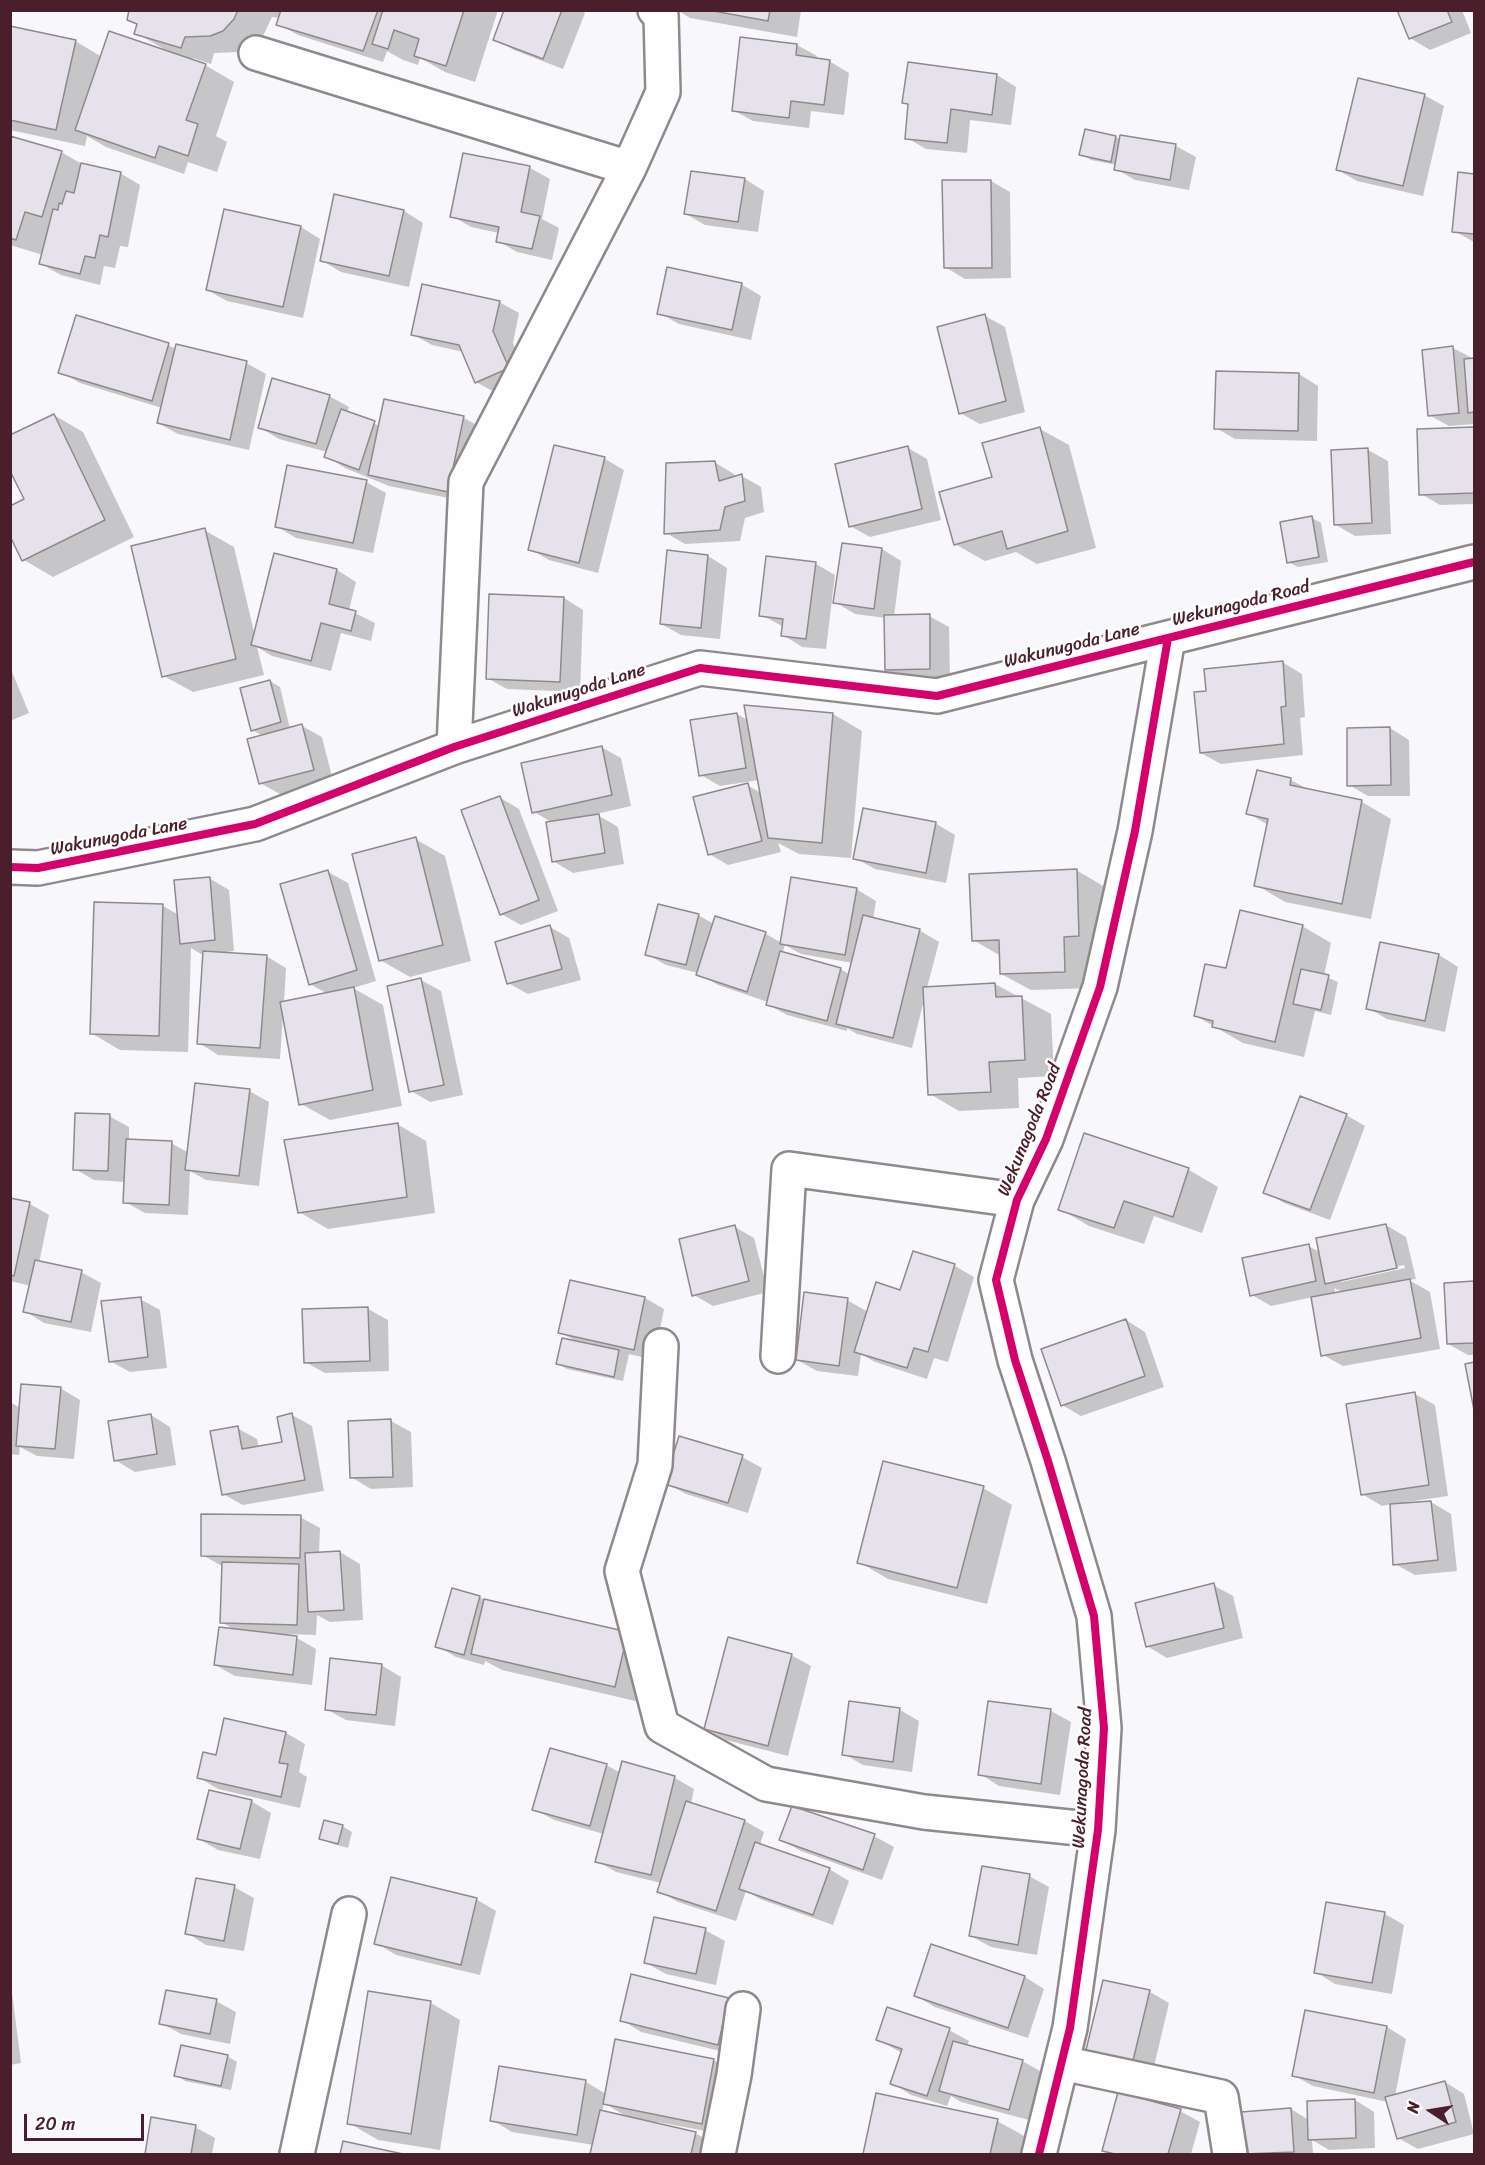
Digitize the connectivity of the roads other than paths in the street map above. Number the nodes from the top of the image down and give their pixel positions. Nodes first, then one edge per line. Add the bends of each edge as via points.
1 (655, 10) edge
2 (256, 53) dead end
3 (629, 168) junction
4 (1474, 562) edge
5 (1168, 638) junction
6 (454, 747) junction
7 (10, 867) edge
8 (1017, 1200) junction
9 (661, 1346) dead end
10 (778, 1356) dead end
11 (1098, 1830) junction
12 (349, 1914) dead end
13 (743, 2009) dead end
14 (1062, 2063) junction
15 (297, 2154) edge
16 (718, 2154) edge
17 (1039, 2154) edge
18 (1230, 2154) edge

1 - 3 street via 661,15 663,92
2 - 3 street
3 - 6 street via 466,482
4 - 5 street, Wekunagoda Road
5 - 6 street, Wakunugoda Lane via 937,696 700,668
5 - 8 street, Wekunagoda Road via 1135,831 1100,987 1046,1139
6 - 7 street, Wakunugoda Lane via 255,824 38,868
8 - 10 street via 789,1169
8 - 11 street, Wekunagoda Road via 996,1280 1015,1360 1094,1616 1104,1728
9 - 11 street via 655,1465 622,1571 662,1726 766,1784 924,1812
11 - 14 street, Wekunagoda Road
12 - 15 street
13 - 16 street
14 - 17 street, Wekunagoda Road
14 - 18 street via 1221,2097

